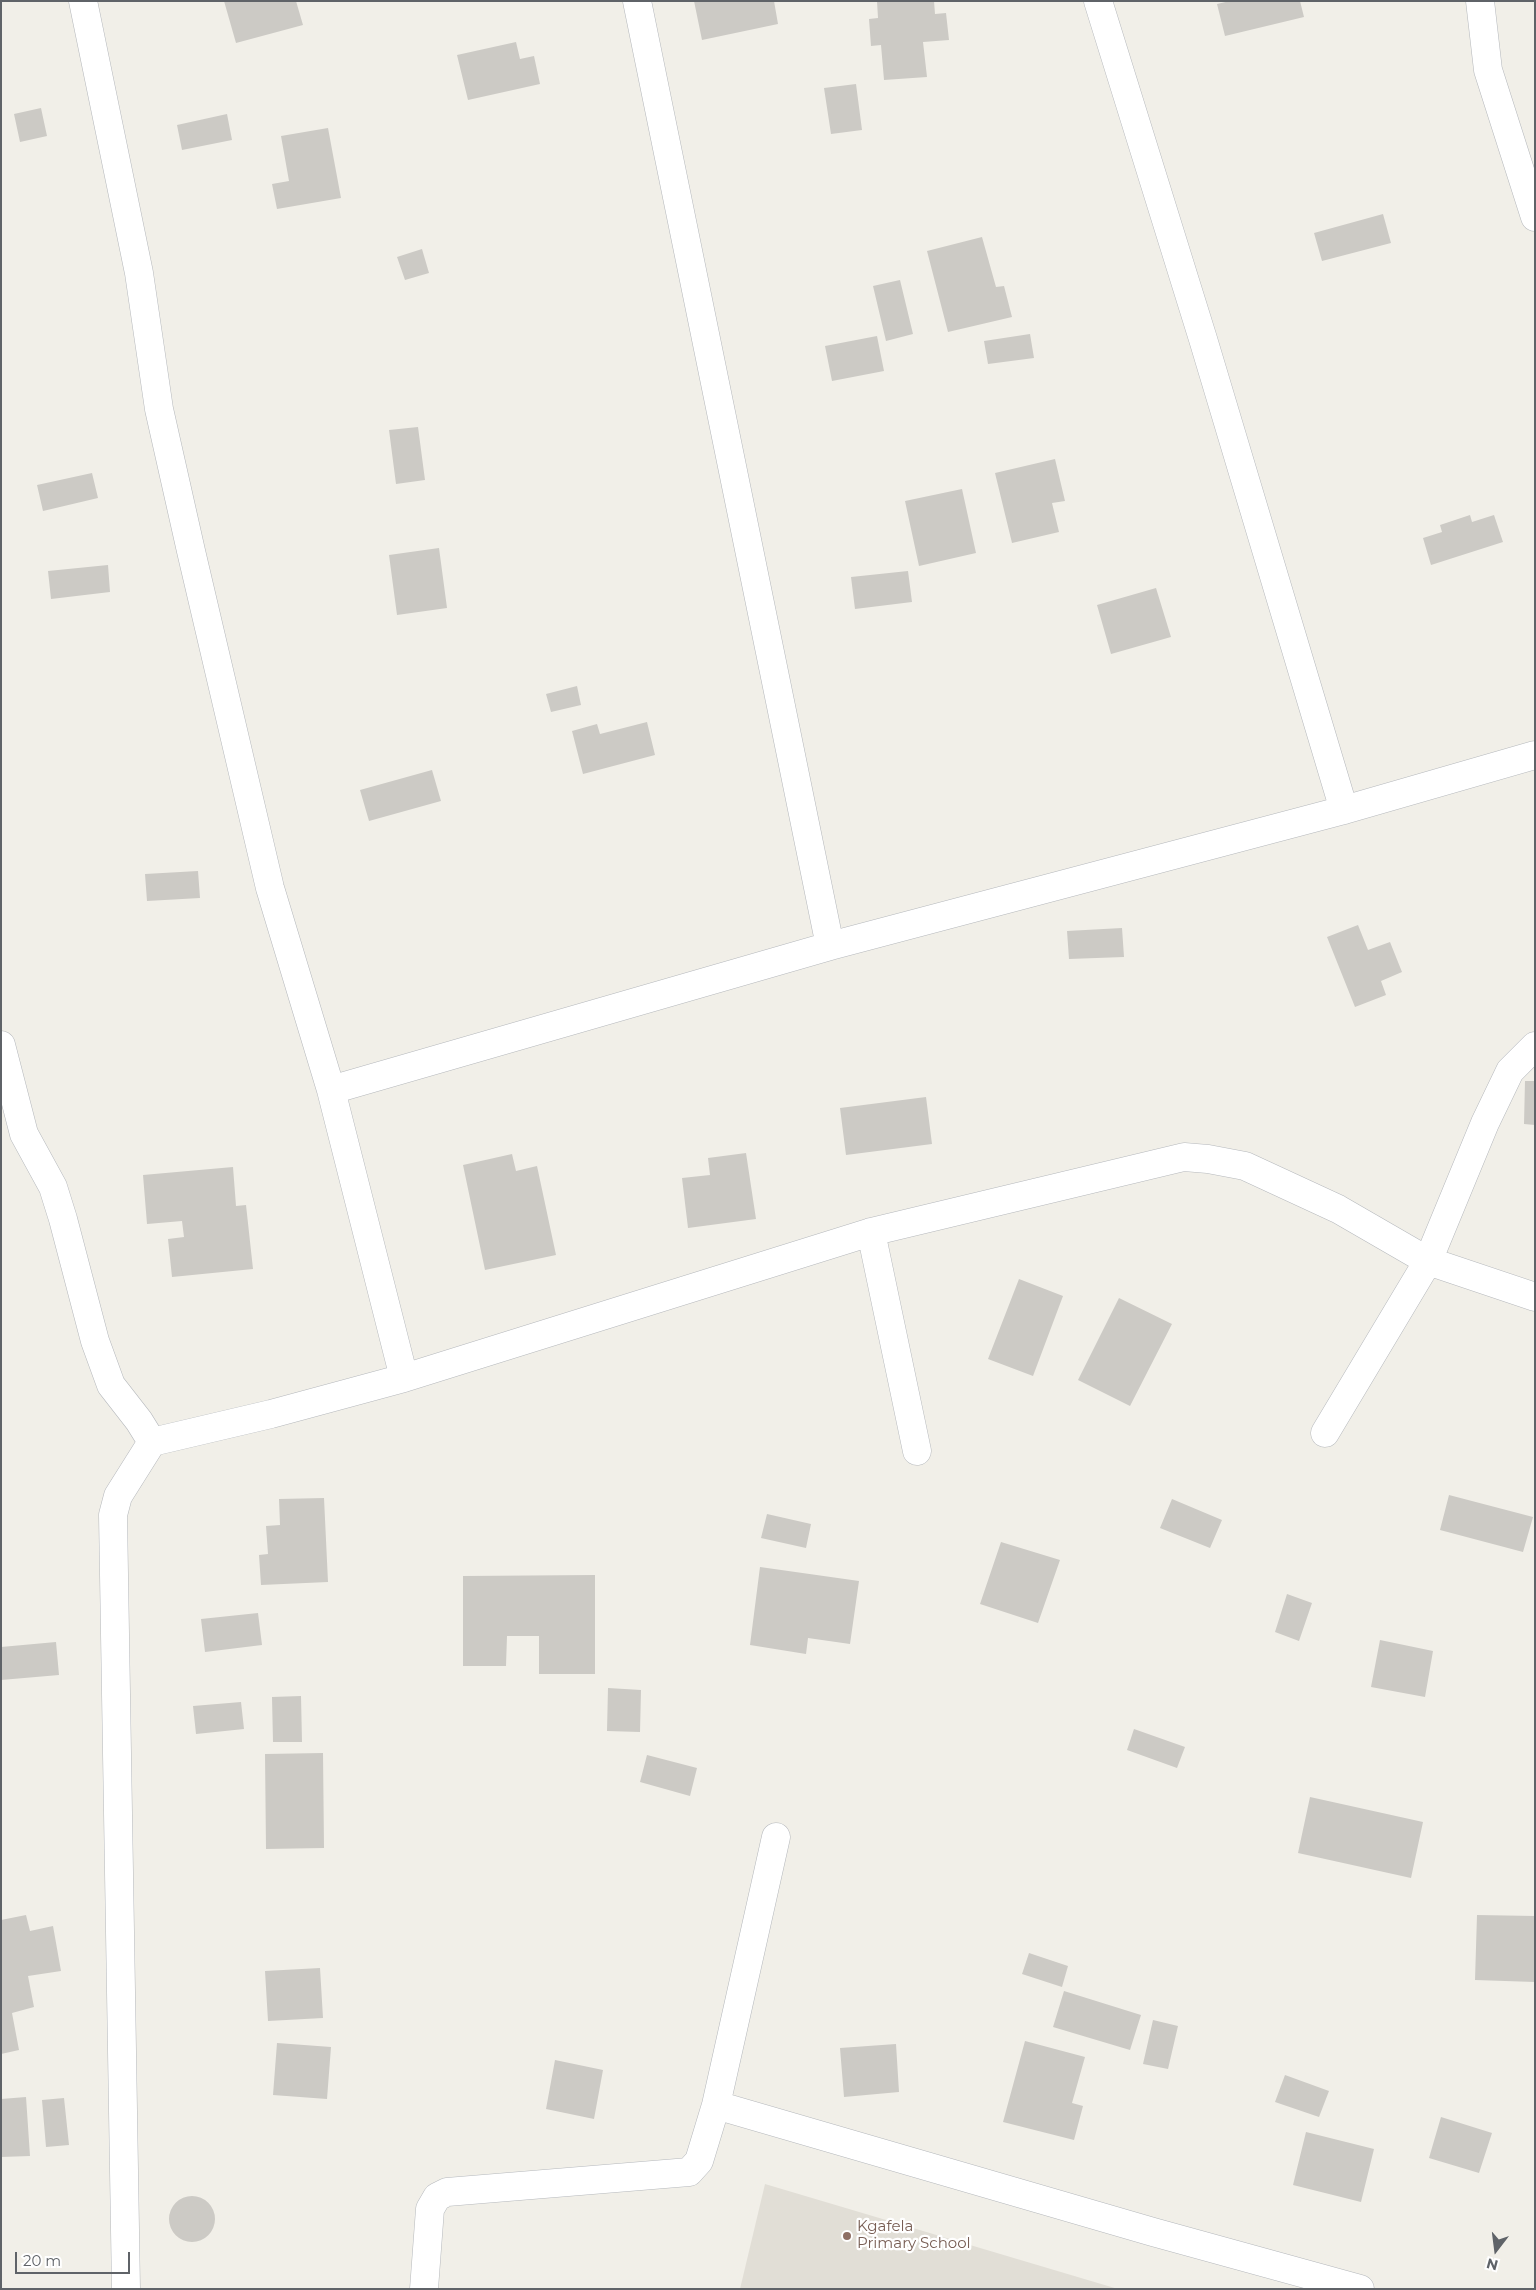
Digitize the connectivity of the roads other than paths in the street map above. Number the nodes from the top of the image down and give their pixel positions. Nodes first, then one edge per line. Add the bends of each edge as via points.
1 (83, 1) edge
2 (637, 1) edge
3 (1098, 1) edge
4 (1480, 1) edge
5 (1535, 217) edge
6 (1535, 755) edge
7 (1344, 810) junction
8 (830, 946) junction
9 (1, 1045) edge
10 (1535, 1046) edge
11 (331, 1090) junction
12 (870, 1232) junction
13 (1428, 1261) junction
14 (1535, 1297) edge
15 (404, 1378) junction
16 (1325, 1433) dead end
17 (152, 1442) junction
18 (916, 1451) dead end
19 (776, 1837) dead end
20 (716, 2105) junction
21 (126, 2289) edge
22 (424, 2289) edge
23 (1360, 2289) edge

1 - 11 street via 139,273 159,409 195,570 270,888
2 - 8 street
3 - 7 street
4 - 5 street via 1488,70
6 - 7 street
7 - 8 street
8 - 11 street
9 - 17 street via 24,1134 53,1188 61,1211 95,1341 111,1385
10 - 13 street via 1510,1072 1484,1123
11 - 15 street
12 - 13 street via 1184,1157 1245,1166 1338,1209
12 - 15 street
12 - 18 street
13 - 14 street
13 - 16 street
15 - 17 street
17 - 21 street via 118,1496 113,1516
19 - 20 street
20 - 22 street via 699,2161 689,2172 447,2192 436,2197 430,2209
20 - 23 street

